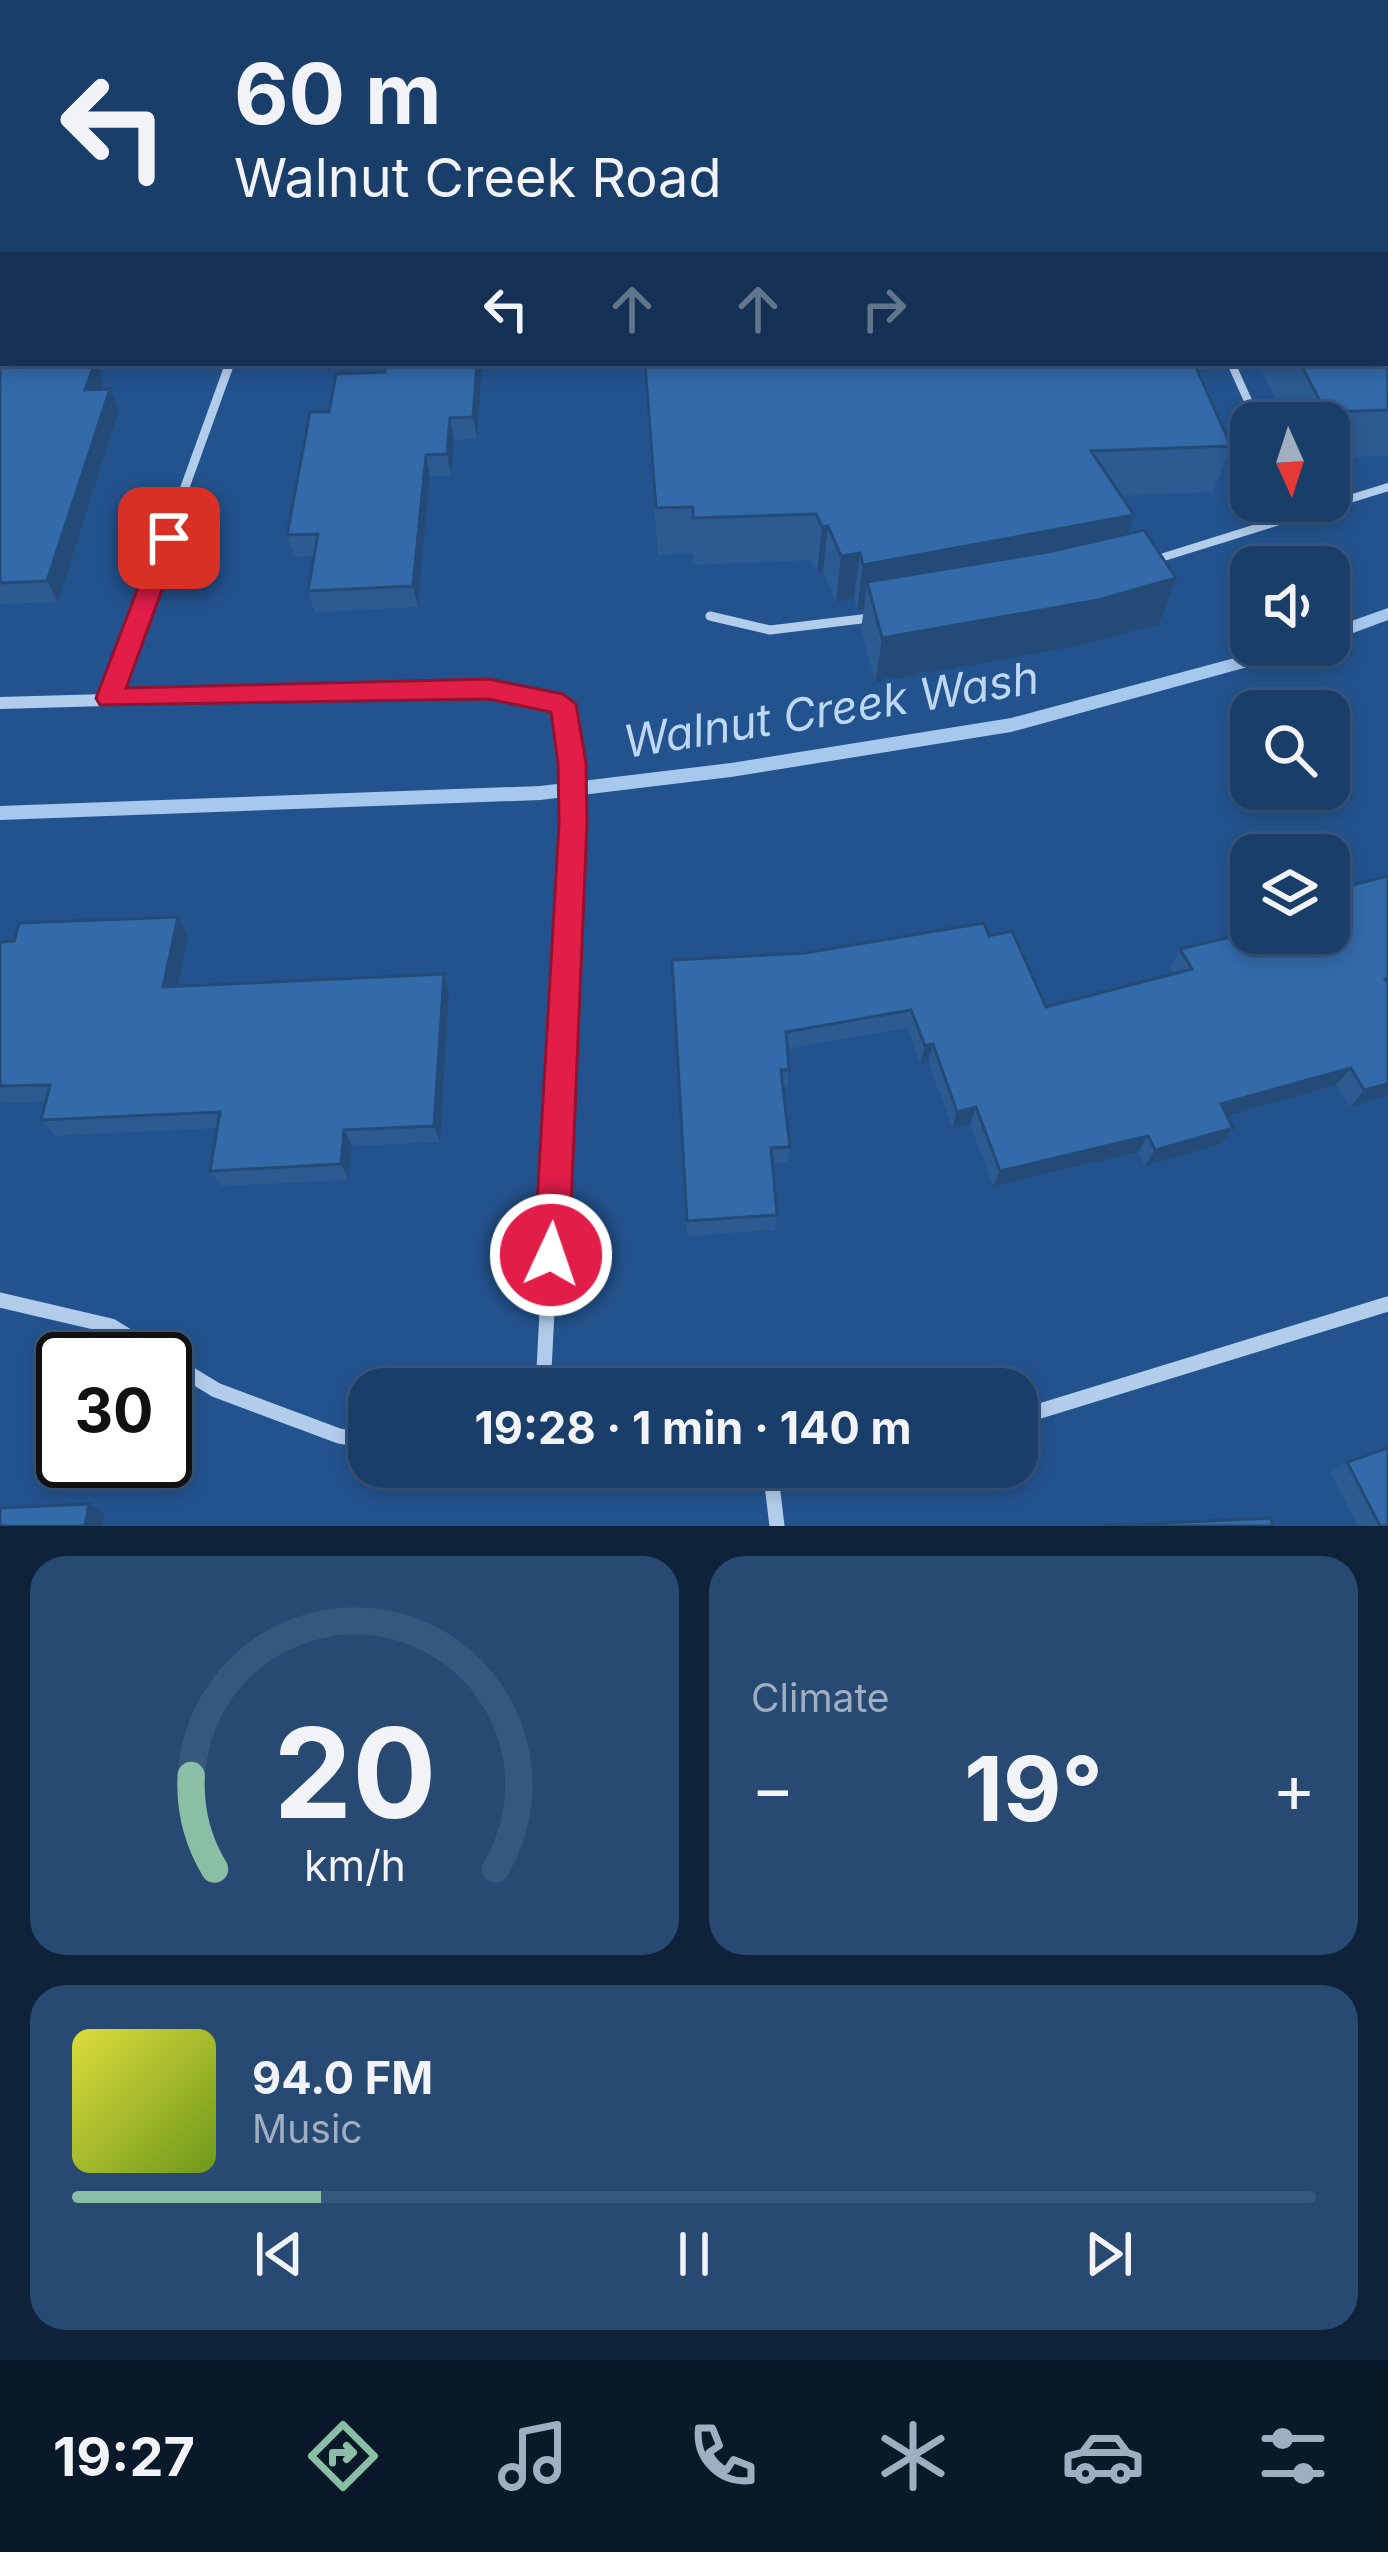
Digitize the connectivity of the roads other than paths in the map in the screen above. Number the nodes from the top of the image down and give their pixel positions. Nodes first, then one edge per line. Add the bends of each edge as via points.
1 (229, 366) edge
2 (1232, 366) edge
3 (1249, 402) edge
4 (1388, 487) edge
5 (1350, 500) edge
6 (1280, 522) edge
7 (1139, 564) edge
8 (710, 616) dead end
9 (874, 618) edge
10 (110, 698) junction
11 (0, 703) edge
12 (0, 1300) edge
13 (1388, 1304) edge
14 (544, 1368) edge
15 (1038, 1412) edge
16 (348, 1438) edge
17 (775, 1488) edge
18 (777, 1526) edge

1 - 10 street
2 - 3 lane
4 - 5 lane
6 - 7 lane
8 - 9 lane via 770,629
10 - 11 street
10 - 14 street via 488,689 563,704 573,824
12 - 16 street via 111,1326 216,1390
13 - 15 street
17 - 18 street

